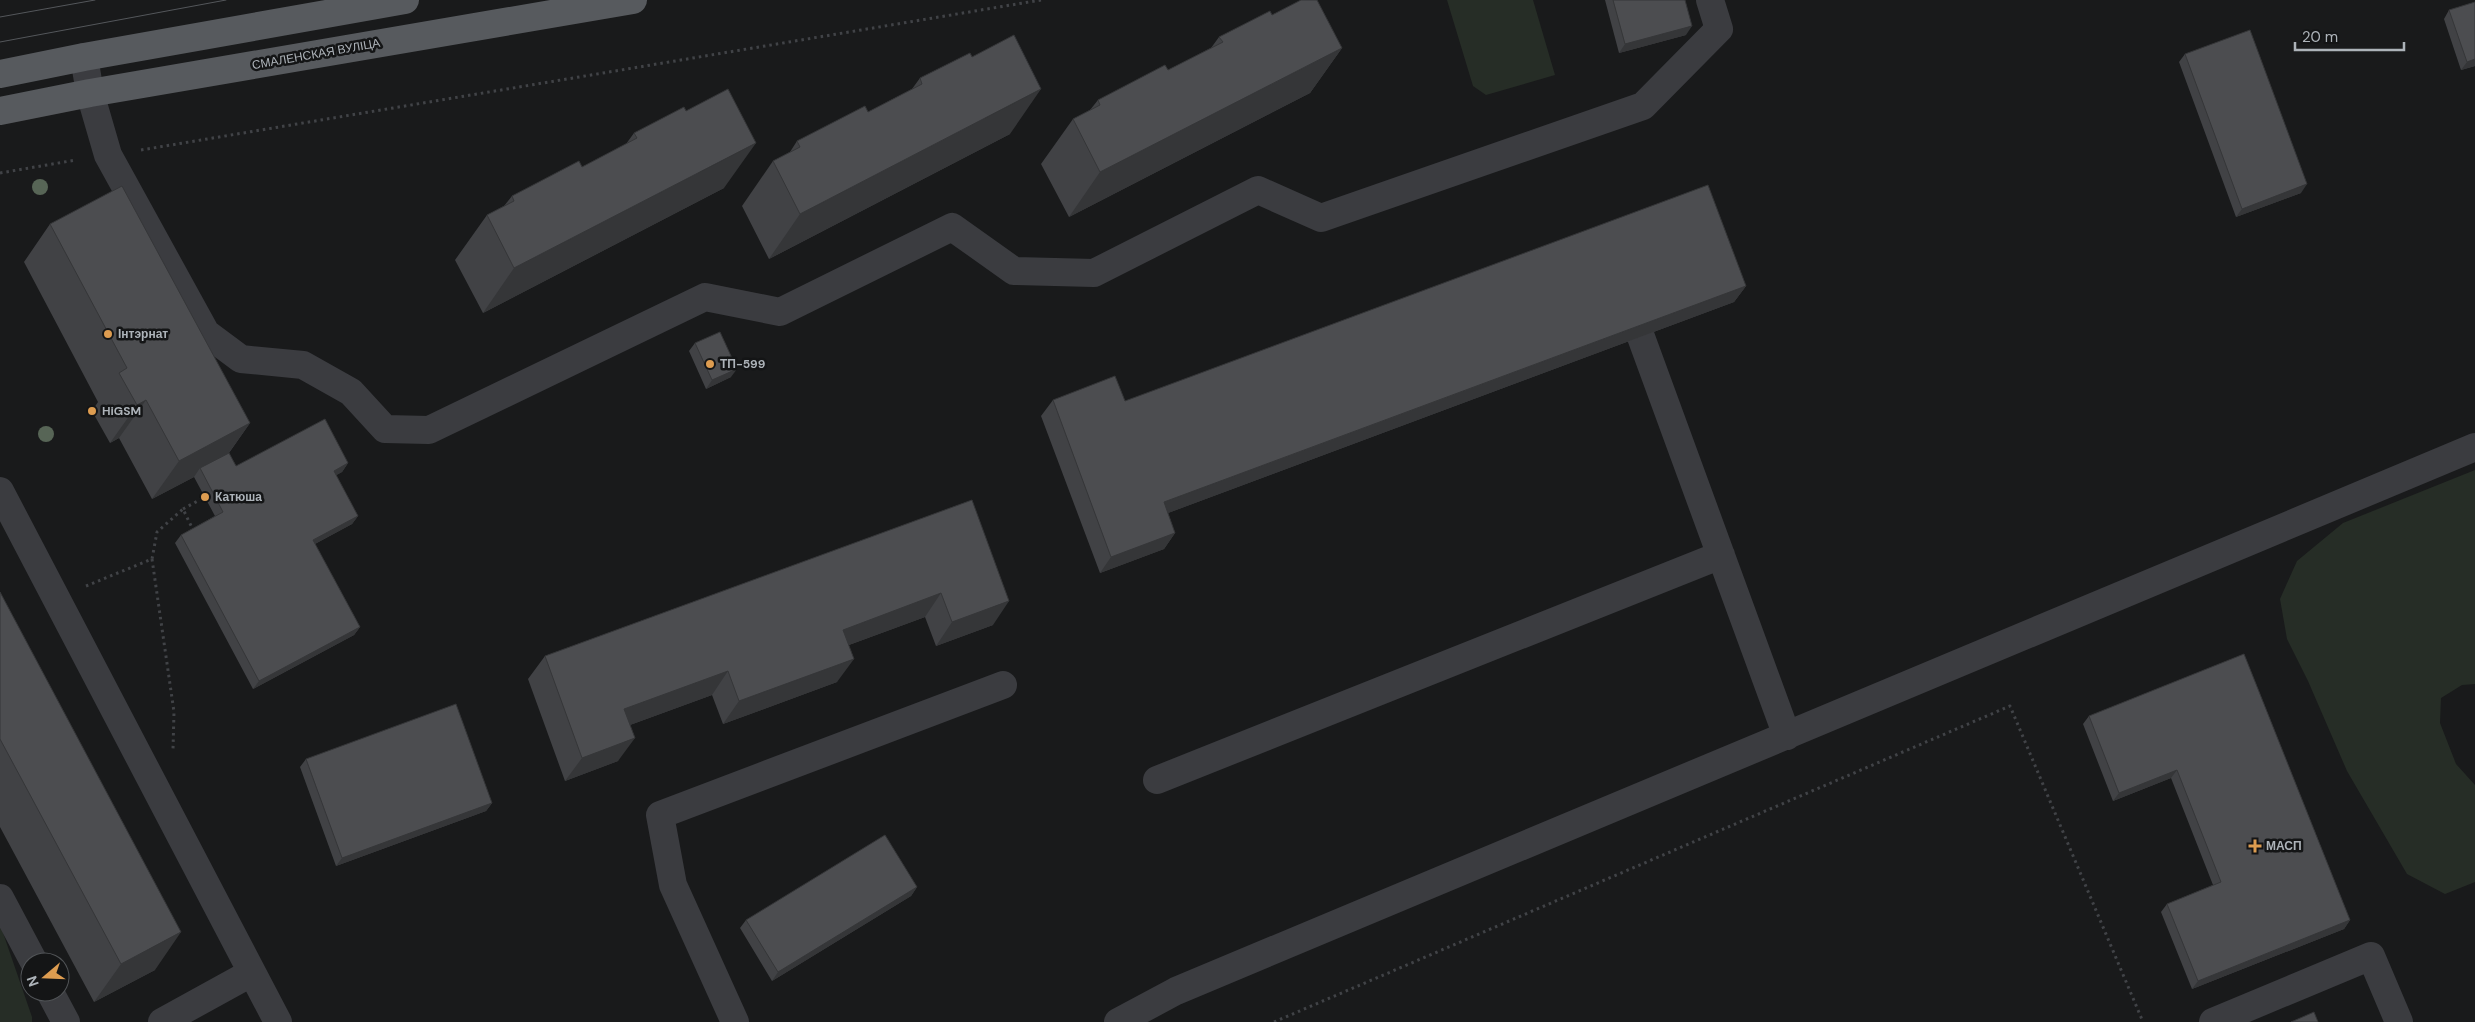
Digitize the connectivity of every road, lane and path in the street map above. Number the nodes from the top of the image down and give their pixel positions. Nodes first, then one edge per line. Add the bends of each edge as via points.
1 (405, 0) edge
2 (633, 0) edge
3 (1041, 0) edge
4 (1710, 0) edge
5 (84, 57) junction
6 (0, 74) edge
7 (90, 93) junction
8 (0, 111) edge
9 (108, 155) junction
10 (0, 173) edge
11 (1641, 337) edge
12 (2475, 447) edge
13 (0, 490) edge
14 (205, 497) dead end
15 (183, 509) junction
16 (194, 533) edge
17 (1721, 555) junction
18 (152, 559) junction
19 (57, 598) junction
20 (1003, 685) dead end
21 (1787, 736) junction
22 (173, 751) dead end
23 (1158, 780) dead end
24 (0, 898) edge
25 (29, 952) edge
26 (251, 973) junction
27 (55, 1002) edge
28 (1132, 1019) edge
29 (66, 1022) edge
30 (162, 1022) edge
31 (278, 1022) edge
32 (735, 1022) edge
33 (1274, 1022) edge
34 (2143, 1022) edge
35 (2213, 1022) edge
36 (2399, 1022) edge

1 - 5 main road
2 - 7 main road, СМАЛЕНСКАЯ ВУЛІЦА
3 - 9 path
4 - 9 street via 1719,29 1643,106 1321,218 1258,190 1094,273 1014,271 952,227 780,312 705,296 429,430 385,430 351,392 303,365 241,359 206,333
5 - 6 main road
5 - 7 street
7 - 8 main road, СМАЛЕНСКАЯ ВУЛІЦА
7 - 9 street
9 - 10 path
11 - 17 street
12 - 21 street
13 - 19 street
14 - 15 path
15 - 16 path
15 - 18 path via 157,532
17 - 21 street
17 - 23 street
18 - 19 path
18 - 22 path via 174,712
19 - 26 street
20 - 32 street via 660,815 673,885
21 - 28 street via 1176,992
24 - 25 street
26 - 30 street
26 - 31 street
27 - 29 street
33 - 34 path via 2010,706
35 - 36 street via 2371,956

